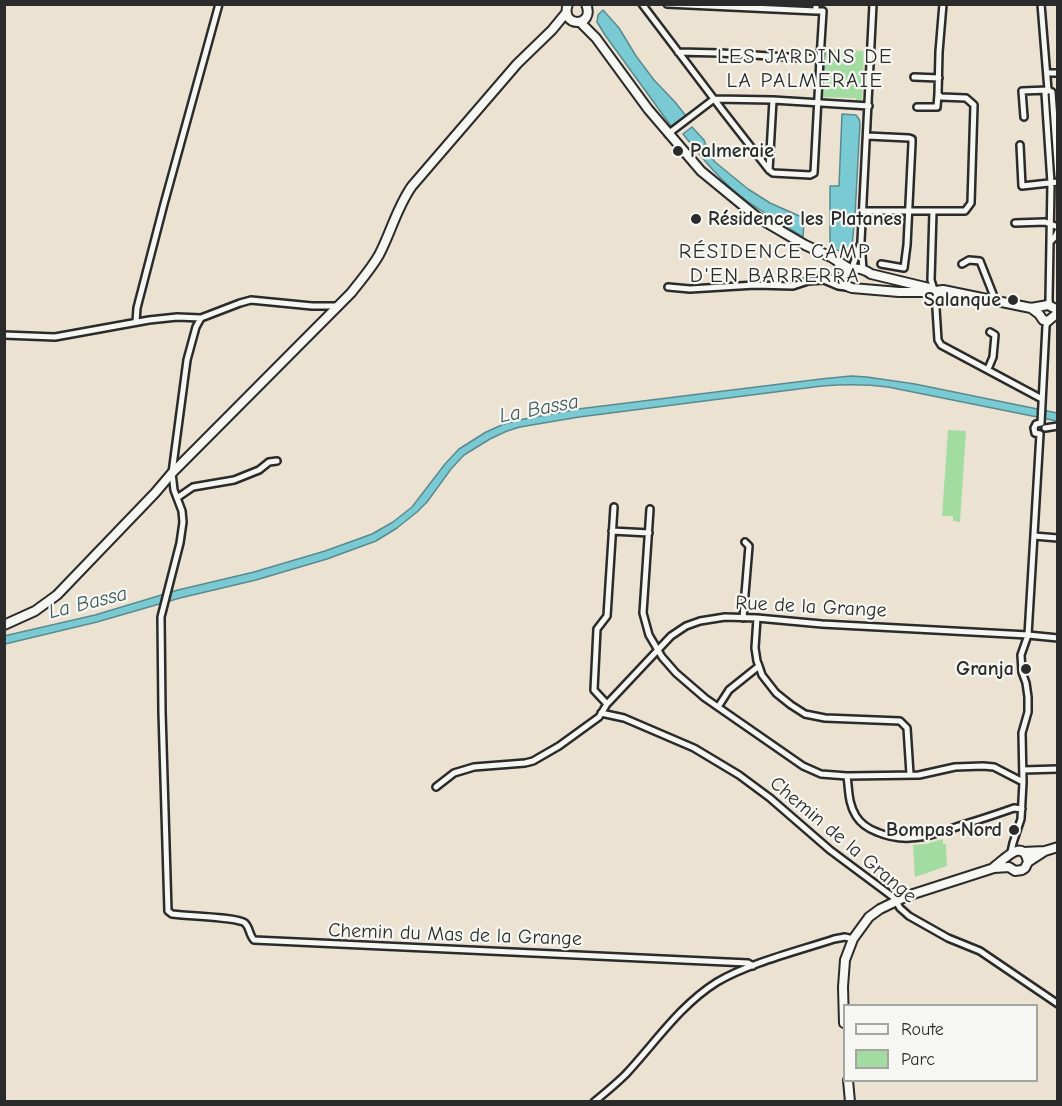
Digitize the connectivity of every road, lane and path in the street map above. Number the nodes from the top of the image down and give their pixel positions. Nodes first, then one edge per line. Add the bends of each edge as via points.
1 (219, 4) edge
2 (667, 4) edge
3 (873, 4) edge
4 (943, 4) edge
5 (1041, 4) edge
6 (644, 5) edge
7 (816, 8) edge
8 (577, 11) edge
9 (678, 52) junction
10 (820, 59) junction
11 (1047, 73) junction
12 (1058, 73) edge
13 (914, 77) dead end
14 (939, 78) junction
15 (1048, 90) junction
16 (938, 94) junction
17 (714, 99) junction
18 (773, 100) junction
19 (818, 103) junction
20 (868, 106) junction
21 (917, 107) dead end
22 (1024, 117) dead end
23 (668, 134) junction
24 (867, 136) junction
25 (1020, 145) dead end
26 (769, 170) junction
27 (1058, 176) edge
28 (1054, 183) edge
29 (863, 211) junction
30 (909, 211) junction
31 (933, 211) junction
32 (1015, 222) dead end
33 (1050, 224) junction
34 (1058, 229) edge
35 (861, 241) junction
36 (1050, 242) junction
37 (1050, 260) junction
38 (1058, 260) edge
39 (881, 264) dead end
40 (962, 264) dead end
41 (862, 270) junction
42 (847, 272) junction
43 (871, 274) junction
44 (824, 280) junction
45 (899, 281) junction
46 (668, 287) dead end
47 (846, 287) junction
48 (864, 288) junction
49 (935, 291) junction
50 (898, 292) junction
51 (993, 300) junction
52 (337, 306) junction
53 (1048, 312) edge
54 (201, 318) junction
55 (136, 322) junction
56 (990, 332) dead end
57 (4, 335) edge
58 (988, 369) junction
59 (1042, 399) junction
60 (1042, 424) junction
61 (1058, 426) edge
62 (1040, 434) junction
63 (277, 461) dead end
64 (172, 473) junction
65 (177, 498) junction
66 (614, 507) dead end
67 (650, 509) dead end
68 (612, 531) junction
69 (649, 533) junction
70 (1034, 536) junction
71 (1058, 538) edge
72 (745, 542) dead end
73 (743, 618) junction
74 (757, 618) junction
75 (4, 625) edge
76 (1028, 635) junction
77 (1058, 638) edge
78 (657, 649) junction
79 (759, 666) junction
80 (607, 704) junction
81 (718, 707) junction
82 (601, 713) junction
83 (1058, 769) edge
84 (1023, 770) junction
85 (910, 774) junction
86 (847, 776) junction
87 (1023, 782) junction
88 (436, 787) dead end
89 (1022, 809) junction
90 (1016, 834) junction
91 (1058, 848) edge
92 (1022, 851) junction
93 (1045, 851) junction
94 (1009, 855) junction
95 (1028, 862) junction
96 (1010, 867) junction
97 (994, 868) junction
98 (896, 901) junction
99 (853, 939) junction
100 (753, 966) junction
101 (843, 1004) edge
102 (1058, 1004) edge
103 (848, 1082) edge
104 (594, 1101) edge
105 (850, 1101) edge

1 - 55 street
2 - 7 street
3 - 20 street
4 - 14 street
5 - 11 street
6 - 9 street
7 - 10 street via 823,11
8 - 23 main road
8 - 52 main road via 517,64 412,186 380,253
9 - 10 street
9 - 17 street
10 - 19 street
11 - 12 street
11 - 15 street
13 - 14 street
14 - 16 street
15 - 22 street via 1022,91
15 - 27 street via 1052,92
15 - 28 street via 1045,93
16 - 21 street via 937,107
16 - 31 street via 966,98 974,105 971,203 964,211
17 - 18 street
17 - 23 street
17 - 26 street
18 - 19 street
18 - 26 street
19 - 20 street
19 - 26 street via 814,173
20 - 24 street
23 - 42 main road via 701,171 757,217 831,257
24 - 29 street
24 - 30 street via 912,139
25 - 28 street via 1022,186
28 - 33 street
29 - 30 street
29 - 35 street
30 - 31 street
30 - 39 street via 904,268
31 - 49 street via 931,280
32 - 33 street
33 - 34 street
33 - 36 street
34 - 36 street
35 - 41 street
35 - 42 street
36 - 37 street
37 - 38 street
37 - 53 street
40 - 51 street via 980,261
41 - 42 main road
41 - 43 main road
42 - 44 street
42 - 47 main road
43 - 45 main road
43 - 48 main road via 870,283
44 - 46 street via 793,286
44 - 47 street
45 - 49 main road
45 - 50 main road
47 - 48 main road
48 - 50 main road
49 - 50 main road
49 - 51 main road
49 - 58 street via 941,345
51 - 53 main road
52 - 54 street via 251,300
52 - 64 main road
53 - 59 street
54 - 55 street
54 - 64 street via 187,360
55 - 57 street via 55,337
56 - 58 street via 995,335
58 - 59 street
59 - 60 street
60 - 61 street
60 - 62 street
60 - 62 street via 1034,428
62 - 70 street
63 - 65 street via 234,480 193,488
64 - 65 street
64 - 75 main road via 57,595 35,611
65 - 100 street, Chemin du Mas de la Grange via 183,522 161,617 168,911 172,915 243,922 254,940
66 - 68 street
67 - 69 street
68 - 69 street
68 - 80 street via 607,616 597,629 594,690
69 - 78 street via 643,613
70 - 71 street
70 - 76 street
72 - 73 street via 749,546
73 - 74 street, Rue de la Grange
73 - 78 street, Rue de la Grange via 725,617 686,626
74 - 76 street, Rue de la Grange
74 - 79 street via 755,648
76 - 77 street, Rue de la Grange
76 - 84 street via 1021,655 1028,697 1022,733
78 - 80 street, Rue de la Grange
78 - 81 street via 676,673
79 - 81 street via 729,690
79 - 85 street via 776,693 805,714 900,721 907,728
80 - 82 street, Rue de la Grange
81 - 86 street via 811,770
82 - 88 street, Rue de la Grange via 533,761 474,767 454,773
82 - 98 street, Chemin de la Grange via 624,718 694,748 739,775
83 - 84 street
84 - 87 street
85 - 86 street
85 - 87 street via 955,767 994,767
86 - 89 street via 848,797 856,816 869,829 893,838 932,835 1014,808
87 - 89 street
89 - 90 street
90 - 92 street
90 - 94 street
91 - 93 main road
92 - 93 main road
92 - 94 main road
92 - 95 main road
93 - 95 main road
94 - 96 main road
94 - 97 main road
95 - 96 main road via 1019,871
96 - 97 main road
97 - 98 main road
98 - 99 main road via 870,917
98 - 102 street, Chemin de la Grange via 909,916 980,951
99 - 100 street via 834,939
99 - 101 main road via 845,960
100 - 104 street via 717,982 691,1003 623,1077
103 - 105 main road

